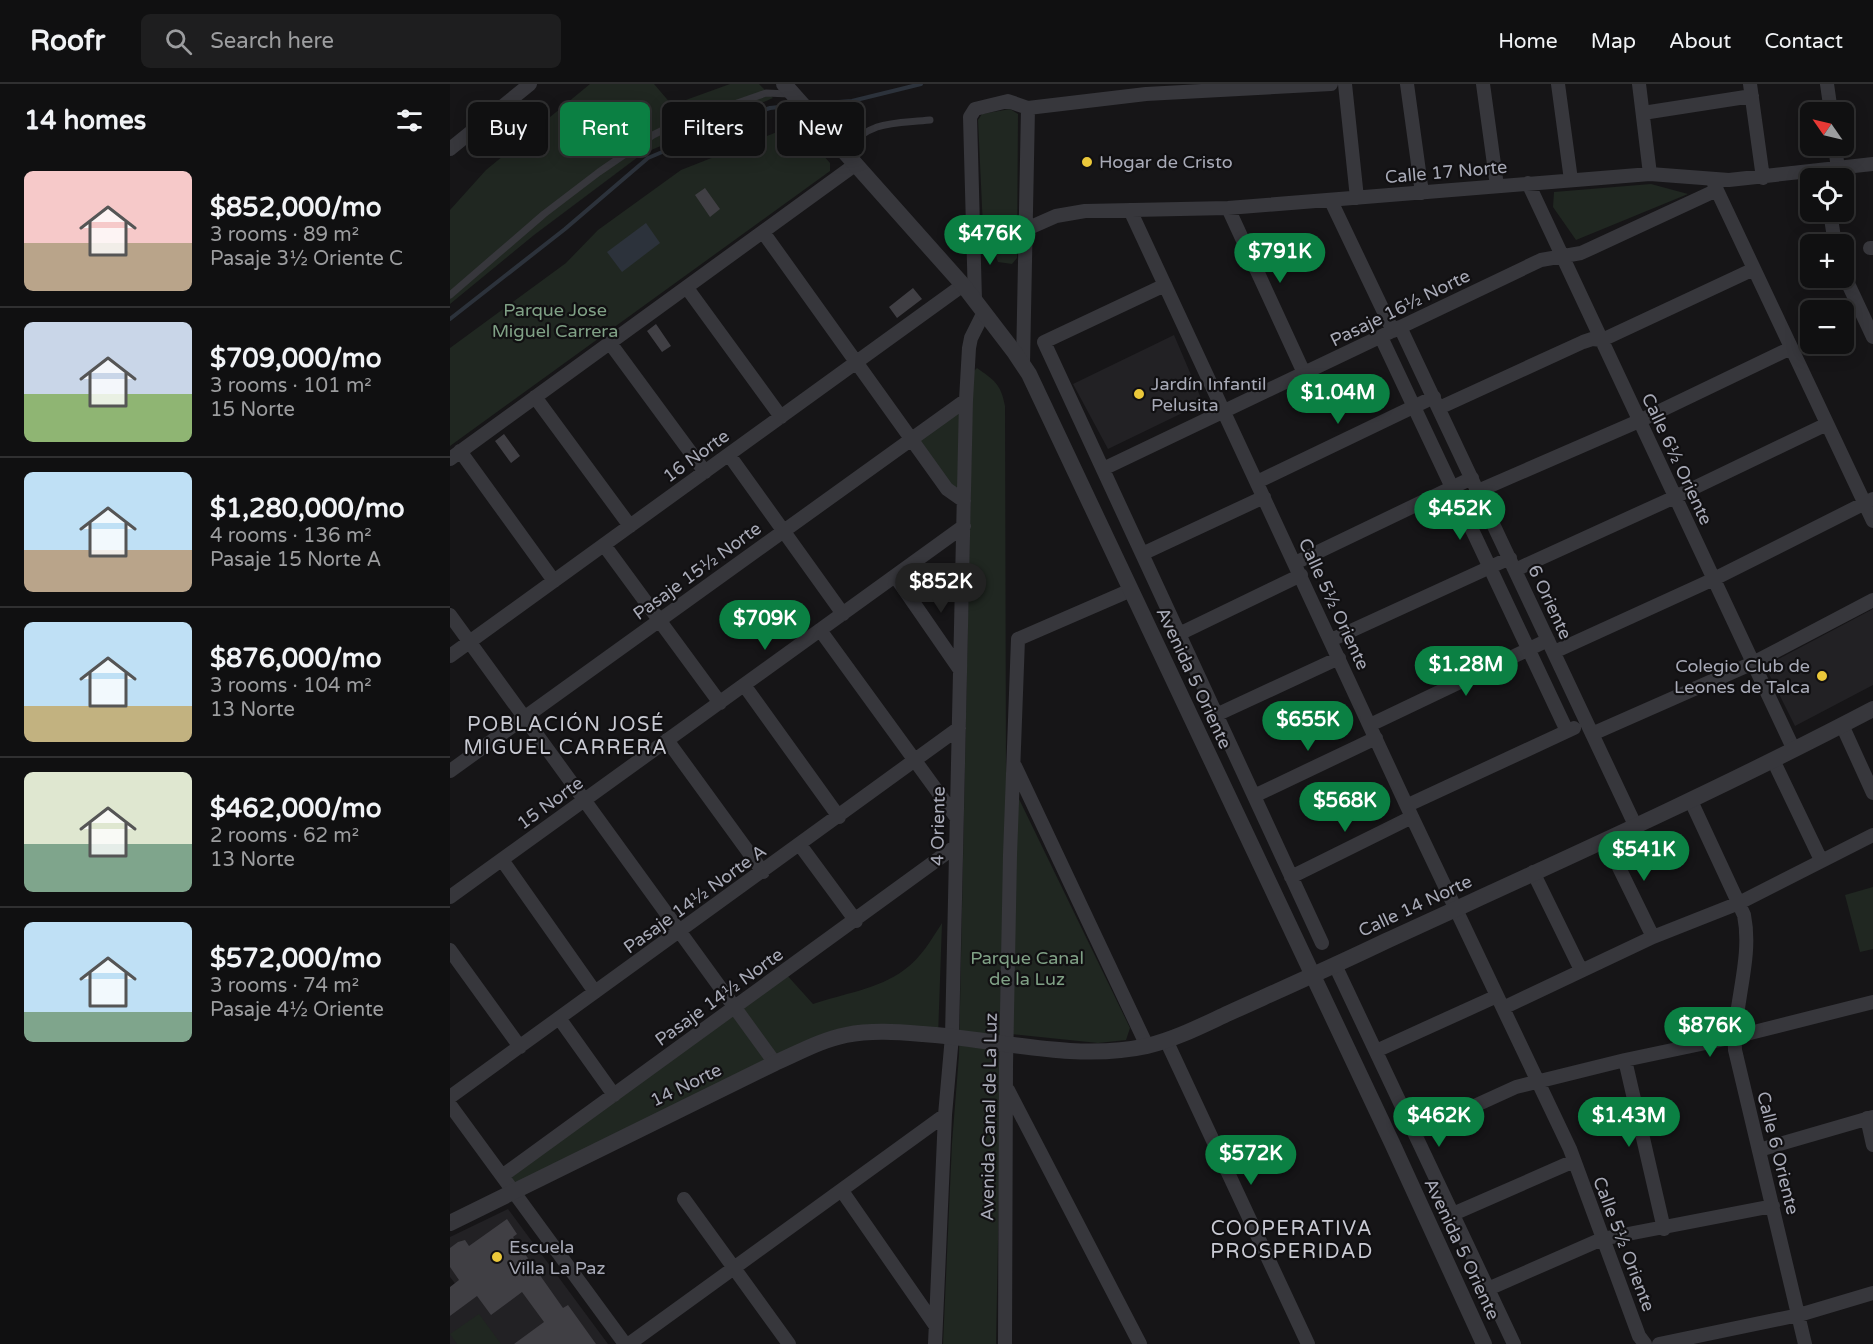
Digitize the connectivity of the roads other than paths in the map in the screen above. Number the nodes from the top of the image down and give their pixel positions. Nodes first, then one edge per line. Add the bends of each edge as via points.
1 (530, 84) edge
2 (1331, 84) edge
3 (1345, 84) edge
4 (1407, 84) edge
5 (1483, 84) edge
6 (1558, 84) edge
7 (1639, 84) edge
8 (1827, 84) edge
9 (788, 89) edge
10 (1751, 90) edge
11 (800, 102) edge
12 (1830, 102) edge
13 (1028, 108) junction
14 (1643, 113) junction
15 (930, 120) dead end
16 (864, 132) edge
17 (453, 141) edge
18 (849, 156) edge
19 (856, 164) junction
20 (1873, 164) edge
21 (1851, 168) edge
22 (1650, 174) junction
23 (1800, 175) edge
24 (1763, 178) junction
25 (1571, 180) junction
26 (1528, 183) junction
27 (1715, 185) junction
28 (1497, 186) junction
29 (1422, 193) junction
30 (1358, 198) junction
31 (1331, 201) junction
32 (1228, 208) junction
33 (1130, 210) junction
34 (763, 232) junction
35 (1025, 233) junction
36 (1562, 256) junction
37 (1754, 269) junction
38 (963, 285) junction
39 (1165, 285) junction
40 (687, 288) junction
41 (1850, 288) edge
42 (450, 295) edge
43 (980, 306) junction
44 (1391, 332) junction
45 (1873, 337) edge
46 (1602, 340) junction
47 (610, 343) junction
48 (1791, 348) junction
49 (856, 362) junction
50 (1023, 364) junction
51 (1304, 373) junction
52 (535, 397) junction
53 (966, 400) junction
54 (1436, 402) junction
55 (1414, 406) junction
56 (1224, 411) junction
57 (781, 417) junction
58 (1640, 421) junction
59 (1827, 424) junction
60 (912, 439) junction
61 (455, 455) edge
62 (729, 455) junction
63 (1103, 469) junction
64 (705, 472) junction
65 (1257, 482) junction
66 (1475, 484) junction
67 (1453, 487) junction
68 (1264, 497) junction
69 (1676, 497) junction
70 (964, 501) junction
71 (1869, 501) edge
72 (1873, 521) edge
73 (630, 526) junction
74 (964, 526) junction
75 (784, 531) junction
76 (604, 545) junction
77 (1142, 554) junction
78 (1512, 564) junction
79 (1490, 568) junction
80 (1298, 569) junction
81 (895, 576) junction
82 (1714, 579) junction
83 (554, 581) junction
84 (1131, 590) junction
85 (1873, 600) edge
86 (843, 614) junction
87 (450, 615) edge
88 (659, 621) junction
89 (820, 630) junction
90 (1179, 634) junction
91 (1331, 640) junction
92 (470, 642) junction
93 (1551, 646) junction
94 (1529, 649) junction
95 (450, 657) edge
96 (1339, 658) junction
97 (1753, 663) junction
98 (960, 670) junction
99 (744, 685) junction
100 (720, 703) junction
101 (1873, 709) edge
102 (1216, 715) junction
103 (524, 718) junction
104 (1842, 725) junction
105 (1589, 728) junction
106 (959, 729) junction
107 (1373, 731) junction
108 (1567, 731) junction
109 (667, 740) junction
110 (1794, 750) junction
111 (1773, 760) junction
112 (916, 762) junction
113 (1013, 763) junction
114 (450, 771) edge
115 (1873, 793) edge
116 (1254, 796) junction
117 (584, 800) junction
118 (1691, 801) junction
119 (1410, 811) junction
120 (839, 817) junction
121 (956, 817) junction
122 (1636, 826) junction
123 (1873, 835) edge
124 (1606, 841) junction
125 (800, 845) junction
126 (956, 846) junction
127 (502, 860) junction
128 (1821, 860) junction
129 (763, 872) junction
130 (1533, 872) junction
131 (1292, 877) junction
132 (450, 897) edge
133 (1739, 903) junction
134 (1456, 909) junction
135 (856, 921) junction
136 (680, 932) junction
137 (1653, 937) junction
138 (1322, 943) dead end
139 (450, 950) edge
140 (1335, 965) junction
141 (1581, 970) junction
142 (1313, 975) junction
143 (595, 992) junction
144 (1500, 1002) junction
145 (1873, 1002) edge
146 (735, 1008) junction
147 (560, 1018) junction
148 (952, 1036) junction
149 (1734, 1037) junction
150 (1166, 1040) junction
151 (1008, 1044) junction
152 (1147, 1046) junction
153 (520, 1047) junction
154 (1376, 1052) junction
155 (1625, 1060) junction
156 (775, 1063) junction
157 (1538, 1082) junction
158 (1007, 1088) junction
159 (614, 1095) junction
160 (450, 1097) edge
161 (450, 1105) edge
162 (945, 1116) junction
163 (1870, 1118) edge
164 (1415, 1133) junction
165 (1873, 1144) edge
166 (1759, 1150) junction
167 (1574, 1161) junction
168 (502, 1176) junction
169 (514, 1191) junction
170 (842, 1191) junction
171 (684, 1199) dead end
172 (1773, 1206) junction
173 (1453, 1214) junction
174 (450, 1223) edge
175 (1664, 1228) junction
176 (1602, 1239) junction
177 (734, 1268) junction
178 (1488, 1289) junction
179 (1873, 1293) edge
180 (1798, 1314) junction
181 (935, 1325) junction
182 (1642, 1343) edge
183 (627, 1344) edge
184 (789, 1344) edge
185 (935, 1344) edge
186 (1005, 1344) edge
187 (1140, 1344) edge
188 (1308, 1344) edge
189 (1484, 1344) edge
190 (1514, 1344) edge
191 (1659, 1344) edge
192 (1805, 1344) edge

1 - 17 street
2 - 13 street via 1146,94
3 - 30 street
4 - 29 street
5 - 28 street
6 - 25 street
7 - 14 street
8 - 12 street
9 - 11 street, Avenida 5 Oriente
9 - 42 lane via 766,93 653,135 544,214
10 - 14 street
10 - 24 street
13 - 35 street
13 - 43 street via 1008,101 971,111
14 - 22 street
15 - 16 lane via 879,125
18 - 19 street, Avenida 5 Oriente
19 - 34 street
19 - 38 street, Avenida 5 Oriente
20 - 21 street, Calle 17 Norte
22 - 25 street, Calle 17 Norte
22 - 27 street, Calle 17 Norte
23 - 24 street, Calle 17 Norte
24 - 27 street, Calle 17 Norte
25 - 26 street, Calle 17 Norte
26 - 28 street, Calle 17 Norte
26 - 36 street, Calle 6½ Oriente
27 - 36 street, Pasaje 16½ Norte via 1581,253
27 - 37 street
28 - 29 street, Calle 17 Norte
29 - 30 street, Calle 17 Norte
30 - 31 street, Calle 17 Norte
31 - 32 street, Calle 17 Norte
31 - 44 street, 6 Oriente
32 - 33 street, Calle 17 Norte
32 - 51 street
33 - 35 street, Calle 17 Norte via 1071,213 1043,221
33 - 39 street, Calle 5½ Oriente
34 - 40 street
34 - 49 street
35 - 50 street
36 - 44 street, Pasaje 16½ Norte via 1541,261
36 - 46 street, Calle 6½ Oriente
37 - 46 street
37 - 48 street
38 - 43 street, Avenida 5 Oriente
38 - 49 street, 16 Norte
39 - 56 street, Calle 5½ Oriente
39 - 63 street via 1044,342
40 - 47 street
40 - 57 street
41 - 45 street
43 - 50 street, Avenida 5 Oriente
43 - 53 street, 4 Oriente via 969,348
44 - 51 street, Pasaje 16½ Norte
44 - 54 street, 6 Oriente
44 - 55 street, 6 Oriente
46 - 54 street via 1583,342
46 - 58 street, Calle 6½ Oriente
47 - 52 street
47 - 64 street
48 - 58 street
48 - 59 street
49 - 57 street, 16 Norte
49 - 60 street
50 - 84 street, Avenida 5 Oriente
51 - 56 street, Pasaje 16½ Norte
52 - 61 street
52 - 73 street
53 - 60 street, Pasaje 15½ Norte
53 - 70 street, 4 Oriente
54 - 55 street
54 - 66 street, 6 Oriente
55 - 65 street
55 - 67 street, 6 Oriente
56 - 63 street, Pasaje 16½ Norte
56 - 65 street, Calle 5½ Oriente
57 - 62 street, 16 Norte
58 - 66 street
58 - 69 street, Calle 6½ Oriente
59 - 69 street
59 - 71 street
60 - 70 street via 947,489
60 - 75 street, Pasaje 15½ Norte
61 - 83 street
62 - 64 street, 16 Norte
62 - 75 street
63 - 77 street
64 - 73 street, 16 Norte
65 - 68 street, Calle 5½ Oriente
66 - 67 street
66 - 78 street, 6 Oriente
67 - 79 street, 6 Oriente
67 - 80 street
68 - 77 street
68 - 80 street, Calle 5½ Oriente
69 - 78 street
69 - 82 street, Calle 6½ Oriente
70 - 74 street, 4 Oriente
71 - 72 street
71 - 82 street
73 - 76 street, 16 Norte
74 - 81 street, 15 Norte
74 - 98 street, 4 Oriente
75 - 86 street
75 - 88 street, Pasaje 15½ Norte
76 - 83 street, 16 Norte
76 - 88 street
77 - 90 street
78 - 79 street
78 - 93 street, 6 Oriente
79 - 91 street
79 - 94 street, 6 Oriente
80 - 90 street
80 - 91 street, Calle 5½ Oriente
81 - 86 street, 15 Norte
81 - 98 street
82 - 93 street
82 - 97 street, Calle 6½ Oriente
83 - 92 street, 16 Norte
84 - 113 street, Avenida Canal de La Luz via 1017,639
84 - 142 street, Avenida 5 Oriente
85 - 97 street
86 - 89 street, 15 Norte
87 - 92 street
88 - 100 street
88 - 103 street, Pasaje 15½ Norte
89 - 99 street, 15 Norte
89 - 112 street
90 - 102 street
91 - 96 street, Calle 5½ Oriente
92 - 95 street, 16 Norte
92 - 103 street
93 - 94 street
93 - 105 street, 6 Oriente
94 - 107 street
94 - 108 street, 6 Oriente
96 - 102 street
96 - 107 street, Calle 5½ Oriente
97 - 105 street
97 - 110 street, Calle 6½ Oriente
98 - 106 street, 4 Oriente
99 - 100 street, 15 Norte
99 - 120 street
100 - 109 street, 15 Norte
101 - 104 street, Calle 14 Norte
102 - 116 street
103 - 114 street, Pasaje 15½ Norte
103 - 117 street
104 - 110 street, Calle 14 Norte
104 - 115 street
105 - 108 street
105 - 122 street, 6 Oriente
106 - 112 street, Pasaje 14½ Norte A
106 - 121 street, 4 Oriente
107 - 116 street
107 - 119 street, Calle 5½ Oriente
108 - 119 street
109 - 117 street, 15 Norte
109 - 129 street
110 - 111 street, Calle 14 Norte
111 - 118 street, Calle 14 Norte
111 - 128 street
112 - 120 street, Pasaje 14½ Norte A
112 - 121 street
113 - 151 street, Avenida Canal de La Luz
113 - 152 street
116 - 131 street
117 - 127 street, 15 Norte
117 - 136 street
118 - 122 street, Calle 14 Norte
118 - 133 street, Calle 6 Oriente
119 - 131 street
119 - 134 street, Calle 5½ Oriente
120 - 125 street, Pasaje 14½ Norte A
121 - 126 street, 4 Oriente
122 - 124 street, Calle 14 Norte
123 - 128 street
124 - 130 street, Calle 14 Norte
124 - 137 street
125 - 129 street, Pasaje 14½ Norte A
125 - 135 street
126 - 135 street, Pasaje 14½ Norte
126 - 148 street, 4 Oriente
127 - 132 street, 15 Norte
127 - 143 street
128 - 133 street
129 - 136 street, Pasaje 14½ Norte A
130 - 134 street, Calle 14 Norte
130 - 141 street
131 - 138 street
133 - 137 street
133 - 149 street, Calle 6 Oriente via 1747,931
134 - 140 street, Calle 14 Norte
134 - 144 street, Calle 5½ Oriente
135 - 146 street, Pasaje 14½ Norte
136 - 143 street, Pasaje 14½ Norte A
136 - 146 street
137 - 141 street
139 - 153 street
140 - 142 street, Calle 14 Norte
140 - 154 street
141 - 144 street
142 - 150 street, Calle 14 Norte
142 - 189 street, Avenida 5 Oriente
143 - 147 street, Pasaje 14½ Norte A
144 - 154 street
144 - 157 street, Calle 5½ Oriente
145 - 149 street
146 - 156 street
146 - 159 street, Pasaje 14½ Norte
147 - 153 street, Pasaje 14½ Norte A
147 - 159 street
148 - 151 street, Calle 14 Norte
148 - 156 street, 14 Norte via 889,1031 847,1035
148 - 162 street, 4 Oriente
149 - 155 street
149 - 166 street, Calle 6 Oriente
150 - 152 street, Calle 14 Norte
150 - 188 street
151 - 152 street, Calle 14 Norte via 1088,1051
151 - 158 street, Avenida Canal de La Luz
153 - 160 street, Pasaje 14½ Norte A
154 - 164 street
155 - 157 street
155 - 175 street
156 - 169 street, 14 Norte
157 - 164 street via 1516,1087
157 - 167 street, Calle 5½ Oriente
158 - 186 street, Avenida Canal de La Luz
158 - 187 street
159 - 168 street, Pasaje 14½ Norte
161 - 168 street
162 - 170 street
162 - 181 street, 4 Oriente
163 - 165 street
163 - 166 street
164 - 173 street
166 - 172 street, Calle 6 Oriente
167 - 173 street
167 - 176 street, Calle 5½ Oriente
168 - 169 street
169 - 174 street, 14 Norte
169 - 183 street
170 - 177 street
170 - 181 street
171 - 177 street
172 - 175 street
172 - 180 street, Calle 6 Oriente
173 - 178 street
175 - 176 street
176 - 178 street
176 - 182 street, Calle 5½ Oriente
177 - 183 street
177 - 184 street
178 - 190 street
179 - 180 street
180 - 191 street
180 - 192 street, Calle 6 Oriente
181 - 185 street, 4 Oriente

